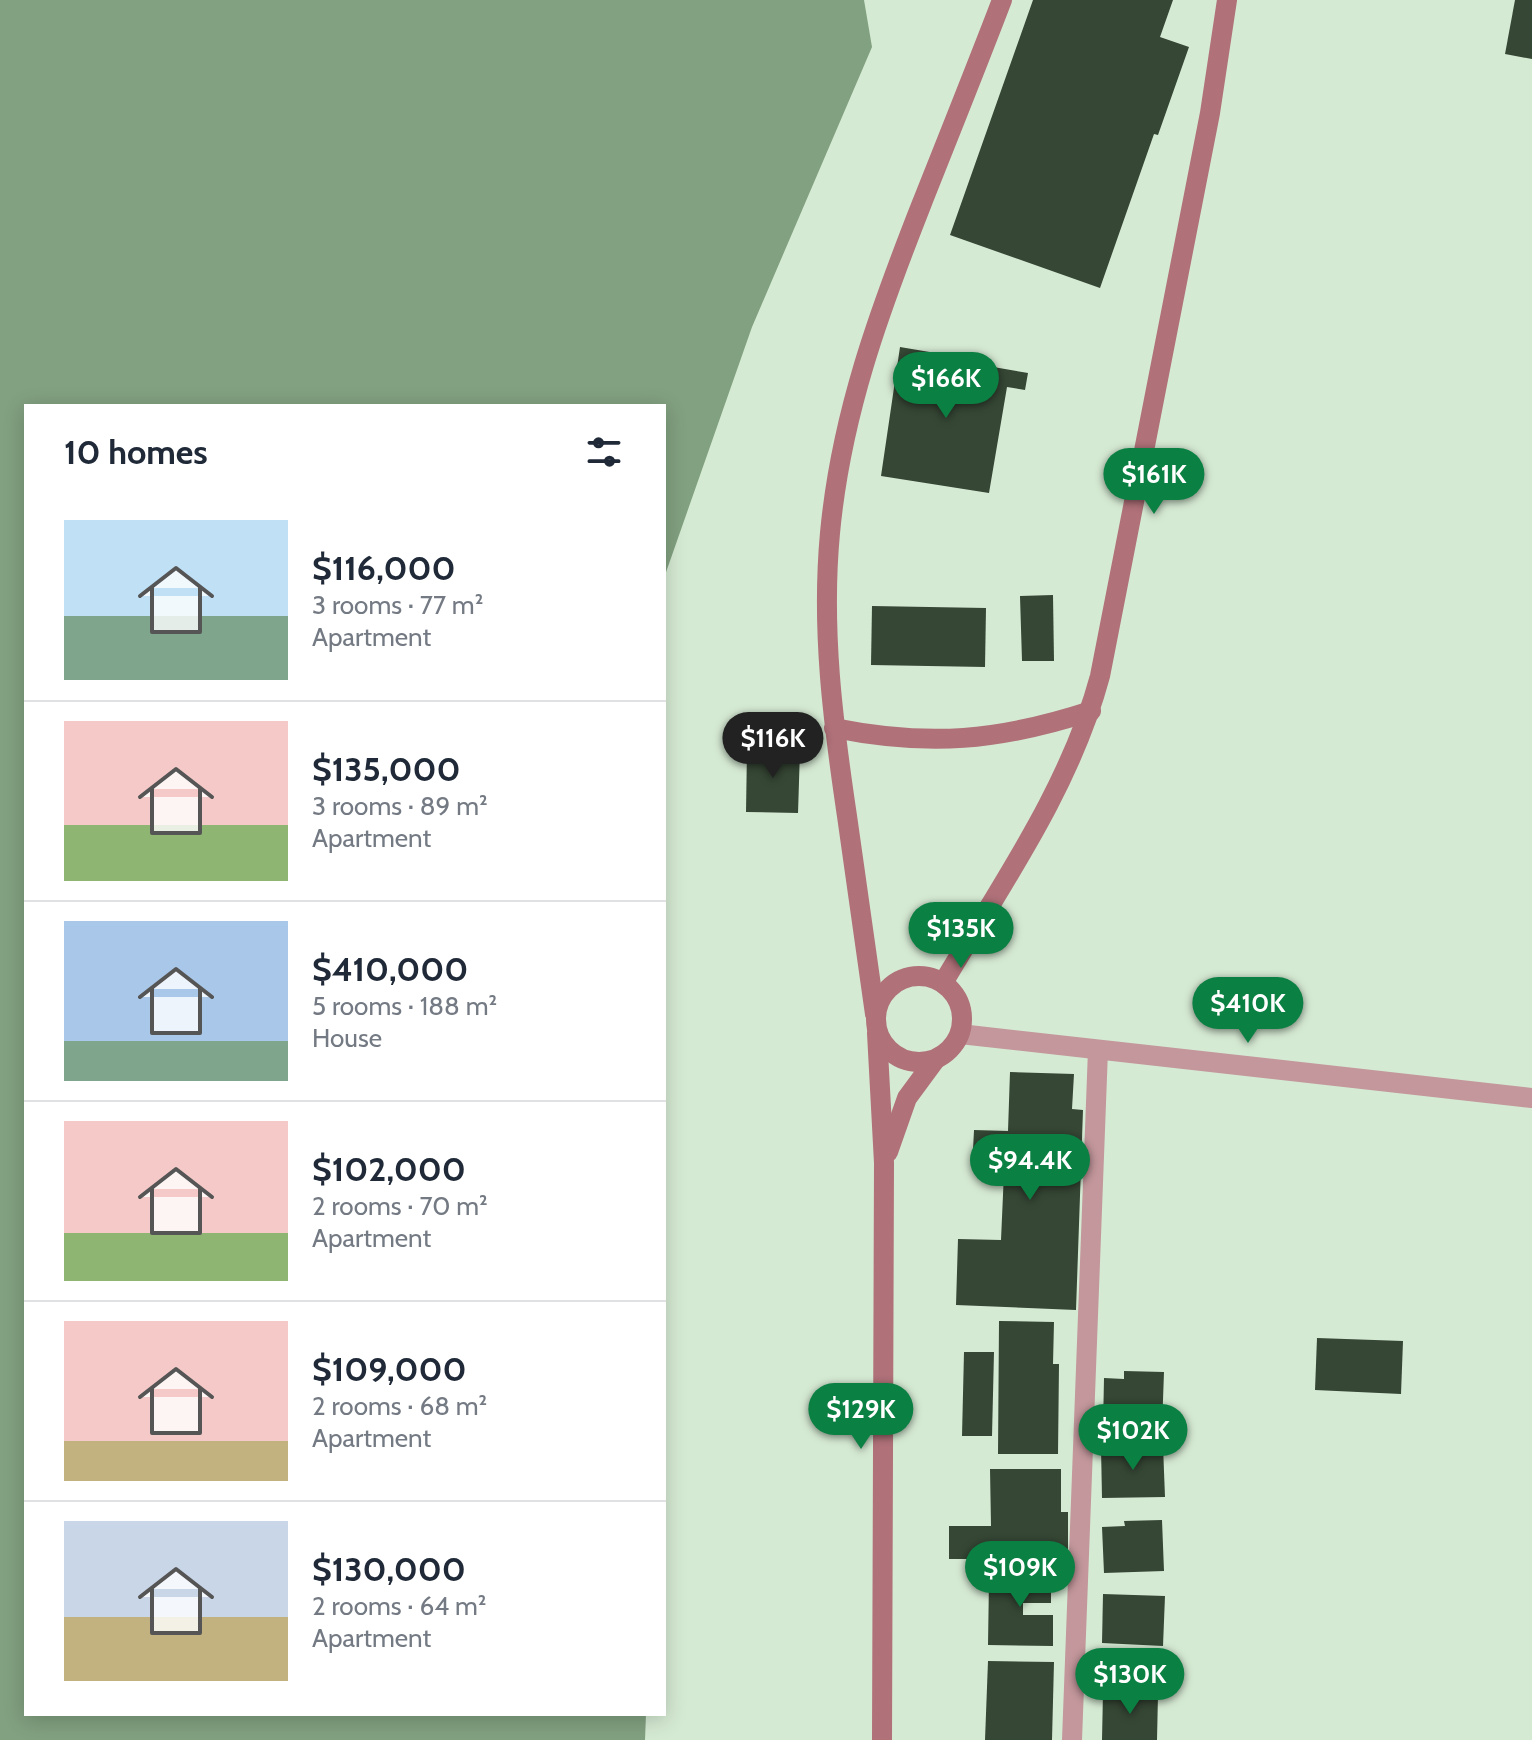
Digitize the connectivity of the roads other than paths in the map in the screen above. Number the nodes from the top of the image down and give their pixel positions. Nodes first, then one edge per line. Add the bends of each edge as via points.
1 (1002, 0) edge
2 (1227, 0) edge
3 (1091, 711) junction
4 (834, 728) junction
5 (943, 983) junction
6 (876, 1024) junction
7 (960, 1034) junction
8 (1098, 1050) junction
9 (935, 1060) junction
10 (1532, 1098) edge
11 (884, 1163) junction
12 (882, 1740) edge
13 (1072, 1740) edge

1 - 4 main road via 887,291 850,411 838,472 826,597
2 - 3 main road via 1210,113
3 - 4 main road via 1007,734 963,739 877,737
3 - 5 main road via 1041,817
4 - 6 main road
5 - 6 main road via 929,977 900,980 879,1000
5 - 7 main road via 962,1011
6 - 9 main road via 890,1052 900,1059
6 - 11 main road
7 - 8 street
7 - 9 main road
8 - 10 street
8 - 13 street
9 - 11 main road via 907,1098
11 - 12 main road

